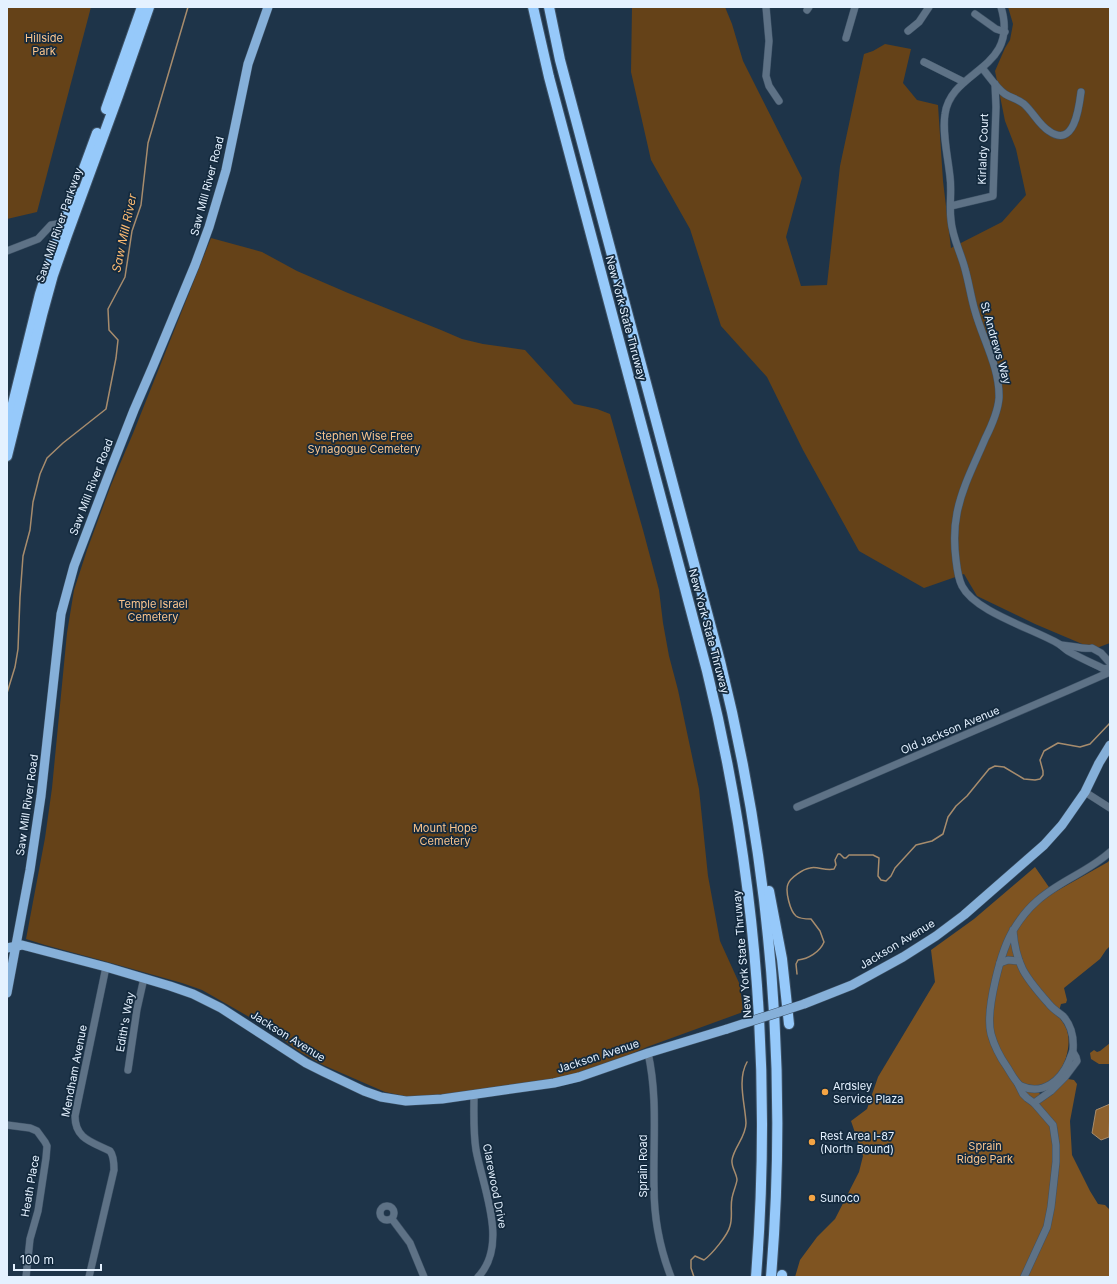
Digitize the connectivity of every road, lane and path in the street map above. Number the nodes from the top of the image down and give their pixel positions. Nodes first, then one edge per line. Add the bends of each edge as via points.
1 (142, 7) edge
2 (149, 7) edge
3 (268, 7) edge
4 (533, 7) edge
5 (549, 7) edge
6 (766, 7) edge
7 (855, 7) edge
8 (929, 7) edge
9 (1002, 7) edge
10 (975, 14) dead end
11 (908, 31) dead end
12 (1005, 32) junction
13 (846, 38) dead end
14 (924, 62) dead end
15 (982, 68) junction
16 (964, 82) junction
17 (995, 83) junction
18 (1081, 92) dead end
19 (779, 101) dead end
20 (951, 206) junction
21 (63, 223) junction
22 (7, 251) edge
23 (7, 428) edge
24 (7, 456) edge
25 (1061, 645) junction
26 (1088, 649) junction
27 (1102, 657) junction
28 (1084, 659) junction
29 (1095, 664) junction
30 (1110, 667) edge
31 (1110, 745) edge
32 (1085, 792) junction
33 (797, 807) dead end
34 (1110, 808) edge
35 (754, 827) junction
36 (1110, 852) edge
37 (1014, 930) junction
38 (12, 947) edge
39 (1019, 961) junction
40 (1000, 964) junction
41 (106, 967) junction
42 (144, 978) junction
43 (7, 993) edge
44 (789, 1024) dead end
45 (1073, 1052) junction
46 (648, 1053) junction
47 (128, 1070) dead end
48 (1018, 1084) junction
49 (474, 1094) junction
50 (1034, 1103) junction
51 (7, 1125) edge
52 (392, 1219) dead end
53 (26, 1277) edge
54 (89, 1277) edge
55 (424, 1277) edge
56 (478, 1277) edge
57 (671, 1277) edge
58 (756, 1277) edge
59 (771, 1277) edge
60 (1024, 1277) edge

1 - 21 highway, Saw Mill River Parkway
2 - 24 highway, Saw Mill River Parkway via 53,275
3 - 38 main road, Saw Mill River Road via 248,64 226,170 209,227 74,566 61,614 32,858
4 - 58 highway, New York State Thruway via 551,84 707,671 734,796 752,921 760,1034 762,1160
5 - 35 highway, New York State Thruway via 560,60 724,675
6 - 19 street via 769,41 766,76
7 - 13 street
8 - 11 street via 919,22
9 - 12 street, St Andrews Way
10 - 12 street
12 - 15 street, St Andrews Way via 996,53
14 - 16 street
15 - 16 street, St Andrews Way
15 - 17 street
16 - 20 street, St Andrews Way via 949,101 944,118 952,187
17 - 18 street via 1006,95 1024,104 1048,131 1060,135 1070,132 1079,110
17 - 20 street, Kirlaldy Court via 993,196
20 - 25 street, St Andrews Way via 952,226 975,311 999,384 999,401 992,424 957,511 954,548 959,579 971,599 977,603
21 - 22 street via 51,225 38,239
21 - 23 highway, Saw Mill River Parkway via 35,314
25 - 26 street, St Andrews Way
25 - 28 street, St Andrews Way
26 - 27 street, St Andrews Way via 1092,648 1101,653
26 - 28 street
27 - 29 street
27 - 30 street, St Andrews Way
28 - 29 street, St Andrews Way
29 - 30 street, St Andrews Way via 1104,669
30 - 33 street, Old Jackson Avenue via 1062,694
31 - 32 main road, Jackson Avenue
32 - 34 street
32 - 46 main road, Jackson Avenue, bridge via 1044,845 964,915 903,957 830,995
35 - 44 highway via 771,898
35 - 59 highway, New York State Thruway via 768,938 776,1050 777,1163
36 - 37 street via 1037,901
37 - 39 street via 1014,944
37 - 40 street
38 - 41 main road, Jackson Avenue via 22,945
38 - 43 main road, Saw Mill River Road
39 - 40 street via 1008,960
39 - 45 street via 1024,972 1050,1006 1064,1017 1073,1039
40 - 48 street via 992,999 991,1034 1001,1059
41 - 42 main road, Jackson Avenue
41 - 54 street, Mendham Avenue via 75,1116 78,1131 83,1137 110,1151 114,1164
42 - 47 street, Edith's Way
42 - 49 main road, Jackson Avenue via 208,1001 306,1062 364,1091 410,1102
45 - 48 street via 1066,1068 1050,1085 1033,1088
45 - 50 street via 1077,1061 1072,1069 1051,1091
46 - 49 main road, Jackson Avenue via 554,1083
46 - 57 street, Sprain Road via 654,1096 655,1207 663,1253
48 - 50 street via 1027,1098
49 - 56 street, Clarewood Drive via 473,1124 493,1236 490,1261
50 - 60 street via 1053,1125 1056,1162 1047,1227
51 - 53 street, Heath Place via 37,1131 47,1146 38,1211 30,1239
52 - 55 street via 410,1243

